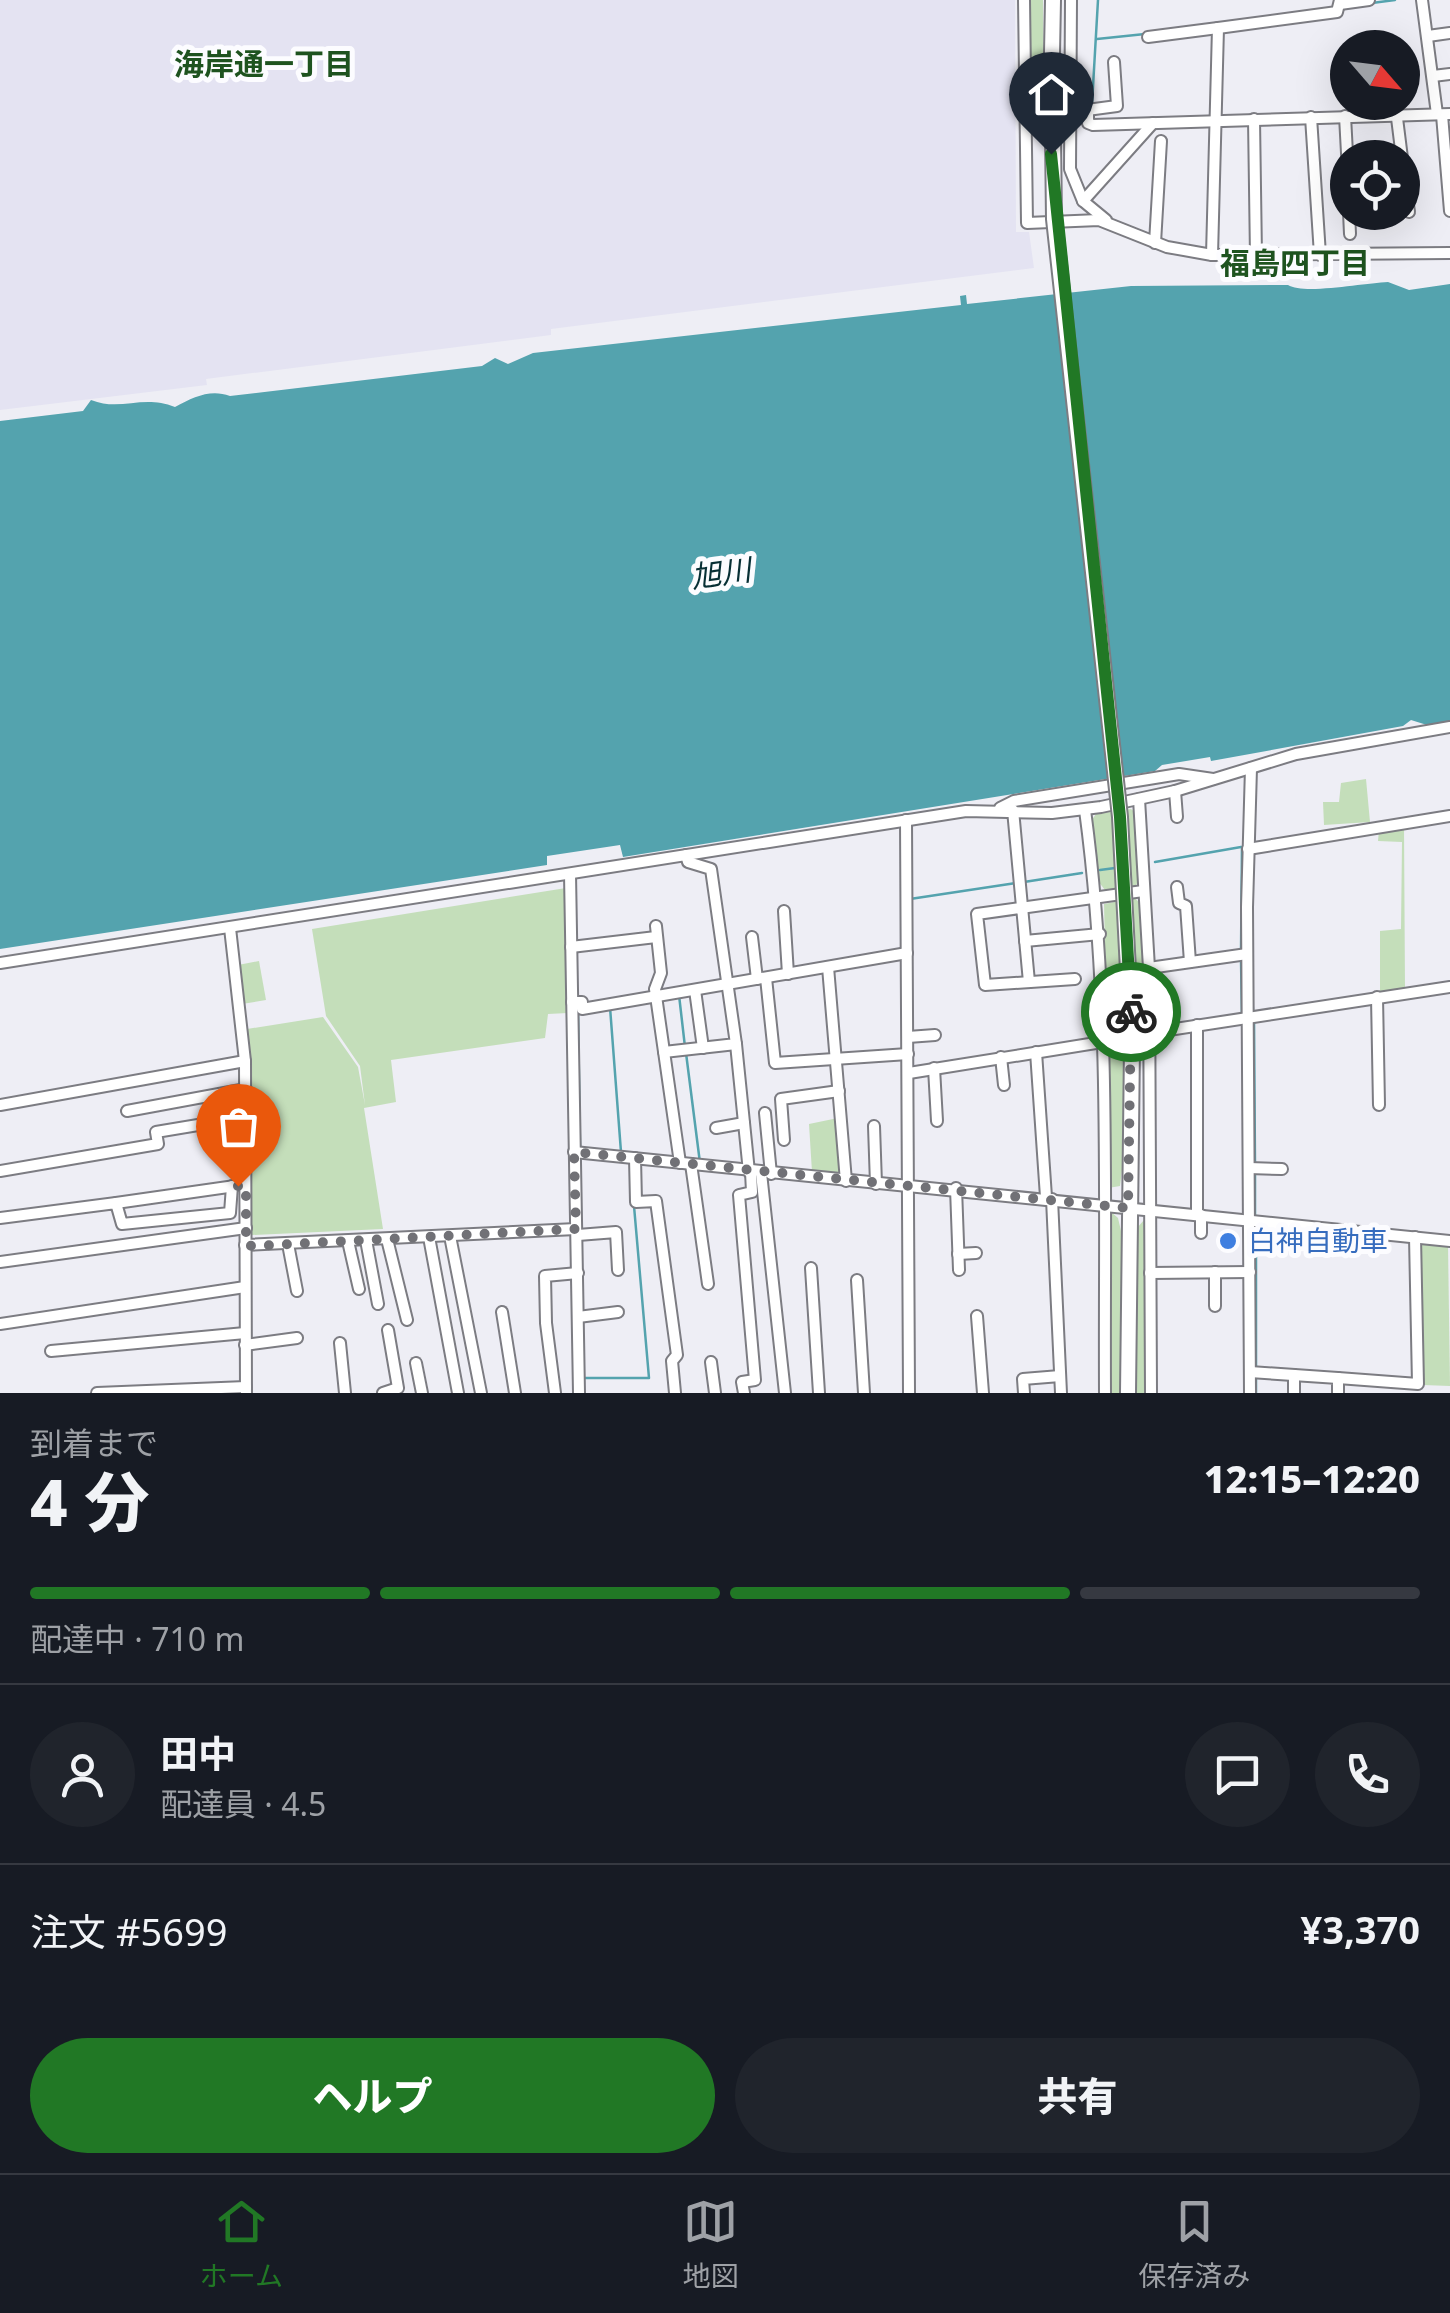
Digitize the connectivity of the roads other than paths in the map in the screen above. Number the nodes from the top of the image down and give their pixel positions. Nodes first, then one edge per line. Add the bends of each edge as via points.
1 (1024, 0) edge
2 (1053, 0) edge
3 (1071, 0) edge
4 (1369, 0) edge
5 (1422, 0) edge
6 (1340, 2) edge
7 (1218, 28) junction
8 (1450, 33) edge
9 (1428, 36) junction
10 (1148, 37) dead end
11 (1114, 62) dead end
12 (1450, 74) edge
13 (1432, 76) junction
14 (1070, 104) junction
15 (1087, 110) junction
16 (1443, 114) edge
17 (1330, 116) edge
18 (1311, 117) junction
19 (1254, 119) junction
20 (1214, 121) junction
21 (1153, 123) junction
22 (1160, 141) dead end
23 (1083, 202) junction
24 (1450, 211) edge
25 (1072, 220) junction
26 (1111, 224) junction
27 (1350, 230) edge
28 (1350, 234) dead end
29 (1155, 243) junction
30 (1450, 254) edge
31 (1212, 255) junction
32 (1320, 255) junction
33 (1256, 256) junction
34 (1450, 728) edge
35 (1252, 768) junction
36 (1214, 779) junction
37 (1175, 791) junction
38 (1139, 799) junction
39 (998, 810) junction
40 (1013, 810) junction
41 (1085, 810) junction
42 (1450, 816) edge
43 (1177, 817) dead end
44 (906, 820) junction
45 (1248, 846) junction
46 (686, 854) junction
47 (570, 874) junction
48 (1178, 886) dead end
49 (1143, 892) junction
50 (1097, 896) junction
51 (1023, 908) junction
52 (784, 911) dead end
53 (230, 928) junction
54 (1100, 934) junction
55 (752, 937) dead end
56 (1026, 941) junction
57 (571, 947) junction
58 (905, 953) junction
59 (1243, 954) junction
60 (1190, 962) junction
61 (0, 963) edge
62 (828, 967) junction
63 (1149, 968) junction
64 (788, 970) junction
65 (759, 976) junction
66 (1075, 978) dead end
67 (726, 982) junction
68 (1028, 982) junction
69 (1450, 986) edge
70 (696, 990) junction
71 (656, 994) junction
72 (1377, 997) junction
73 (578, 1004) junction
74 (1248, 1017) junction
75 (1197, 1025) junction
76 (1150, 1032) junction
77 (935, 1035) dead end
78 (908, 1036) junction
79 (1102, 1042) junction
80 (736, 1044) junction
81 (703, 1048) junction
82 (664, 1052) junction
83 (1036, 1052) junction
84 (906, 1054) junction
85 (836, 1057) junction
86 (1001, 1057) junction
87 (245, 1061) junction
88 (934, 1068) junction
89 (909, 1073) junction
90 (1004, 1084) dead end
91 (242, 1089) junction
92 (838, 1091) junction
93 (1379, 1105) dead end
94 (0, 1106) edge
95 (127, 1111) dead end
96 (764, 1113) dead end
97 (242, 1117) junction
98 (936, 1120) dead end
99 (744, 1123) junction
100 (874, 1126) dead end
101 (716, 1128) dead end
102 (784, 1140) dead end
103 (578, 1152) junction
104 (635, 1158) junction
105 (685, 1164) junction
106 (1253, 1168) junction
107 (1282, 1169) dead end
108 (0, 1171) edge
109 (758, 1171) junction
110 (846, 1179) junction
111 (875, 1181) junction
112 (240, 1186) junction
113 (908, 1187) junction
114 (956, 1188) junction
115 (1049, 1198) junction
116 (116, 1202) junction
117 (1104, 1203) junction
118 (240, 1204) junction
119 (1128, 1208) junction
120 (1150, 1211) junction
121 (1199, 1215) junction
122 (0, 1218) edge
123 (1254, 1222) junction
124 (243, 1228) junction
125 (576, 1228) junction
126 (1202, 1233) dead end
127 (450, 1236) junction
128 (429, 1237) junction
129 (1416, 1237) junction
130 (387, 1239) junction
131 (366, 1240) junction
132 (1450, 1240) edge
133 (348, 1241) junction
134 (288, 1244) junction
135 (246, 1245) junction
136 (976, 1253) dead end
137 (958, 1254) junction
138 (0, 1262) edge
139 (811, 1268) dead end
140 (618, 1270) dead end
141 (959, 1270) dead end
142 (1150, 1272) junction
143 (1215, 1272) junction
144 (1246, 1272) junction
145 (576, 1273) junction
146 (857, 1280) dead end
147 (708, 1284) dead end
148 (242, 1288) junction
149 (359, 1289) dead end
150 (297, 1290) dead end
151 (378, 1304) dead end
152 (1215, 1306) dead end
153 (502, 1312) dead end
154 (618, 1312) dead end
155 (978, 1316) dead end
156 (578, 1317) junction
157 (407, 1320) dead end
158 (0, 1324) edge
159 (388, 1330) dead end
160 (243, 1336) junction
161 (297, 1338) dead end
162 (340, 1342) dead end
163 (51, 1351) dead end
164 (711, 1362) dead end
165 (416, 1364) dead end
166 (1254, 1372) junction
167 (1294, 1375) junction
168 (1060, 1376) junction
169 (1338, 1378) junction
170 (1387, 1387) edge
171 (243, 1388) edge
172 (97, 1393) edge
173 (345, 1393) edge
174 (383, 1393) edge
175 (422, 1393) edge
176 (458, 1393) edge
177 (482, 1393) edge
178 (514, 1393) edge
179 (555, 1393) edge
180 (579, 1393) edge
181 (675, 1393) edge
182 (715, 1393) edge
183 (744, 1393) edge
184 (785, 1393) edge
185 (819, 1393) edge
186 (864, 1393) edge
187 (909, 1393) edge
188 (982, 1393) edge
189 (1024, 1393) edge
190 (1061, 1393) edge
191 (1104, 1393) edge
192 (1128, 1393) edge
193 (1151, 1393) edge
194 (1250, 1393) edge
195 (1294, 1393) edge
196 (1338, 1393) edge

1 - 25 street via 1027,223
2 - 119 main road, bridge via 1054,219 1120,817 1132,1046
3 - 14 street
4 - 6 street
5 - 9 street
6 - 7 street via 1338,12
7 - 10 street
7 - 20 street
8 - 9 street
9 - 13 street
11 - 15 street via 1117,106
12 - 13 street
13 - 16 street
14 - 15 street
14 - 23 street via 1070,168
15 - 21 street via 1092,125
16 - 24 street
17 - 18 street
18 - 19 street
18 - 32 street
19 - 20 street
19 - 33 street
20 - 21 street
20 - 31 street
21 - 23 street
22 - 29 street
23 - 25 street
23 - 26 street
25 - 26 street
26 - 29 street
27 - 28 street
29 - 31 street
30 - 32 street
31 - 33 street
32 - 33 street
34 - 35 street via 1296,754
35 - 36 street
35 - 45 street
36 - 37 street
36 - 39 street via 1179,774
37 - 38 street
37 - 43 street
38 - 41 street
38 - 49 street
39 - 40 street
39 - 44 street
40 - 41 street
40 - 51 street
41 - 50 street
42 - 45 street
44 - 46 street
44 - 58 street
45 - 59 street
46 - 47 street
46 - 67 street via 688,862 711,869
47 - 53 street
47 - 57 street
48 - 60 street
49 - 50 street
49 - 63 street
50 - 51 street
50 - 54 street
51 - 56 street
51 - 68 street via 978,914 985,985
52 - 64 street
53 - 61 street
53 - 87 street
54 - 56 street
54 - 79 street
55 - 65 street
56 - 68 street
57 - 71 street via 656,932
57 - 73 street
58 - 62 street
58 - 78 street
59 - 60 street
59 - 74 street
60 - 63 street
62 - 64 street
62 - 85 street
63 - 76 street
64 - 65 street
65 - 67 street
65 - 85 street via 774,1063
66 - 68 street
67 - 70 street
67 - 80 street
69 - 72 street
70 - 71 street
70 - 81 street
71 - 73 street
71 - 82 street
72 - 74 street
72 - 93 street
73 - 103 street
74 - 75 street
74 - 106 street
75 - 76 street
75 - 121 street
76 - 120 street
77 - 78 street
78 - 84 street
79 - 83 street
79 - 117 street
80 - 81 street
80 - 99 street
81 - 82 street
82 - 105 street
83 - 86 street
83 - 115 street
84 - 85 street
84 - 89 street
85 - 92 street
86 - 88 street
86 - 90 street
87 - 91 street
87 - 94 street
88 - 89 street
88 - 98 street
89 - 113 street
91 - 95 street
91 - 97 street
92 - 102 street via 781,1099
92 - 110 street
96 - 109 street
97 - 108 street via 156,1132 158,1144
97 - 112 street
99 - 101 street
99 - 109 street
100 - 111 street
103 - 104 street
103 - 125 street
104 - 105 street
104 - 181 street via 636,1202 656,1201 677,1355
105 - 109 street
105 - 147 street
106 - 107 street
106 - 123 street
109 - 110 street
109 - 183 street via 752,1192 739,1196 755,1380 742,1382
109 - 184 street
110 - 111 street
111 - 113 street
112 - 116 street
112 - 118 street
113 - 114 street
113 - 187 street
114 - 115 street
114 - 137 street
115 - 117 street
115 - 168 street
116 - 118 street via 122,1224 230,1212
116 - 122 street
117 - 119 street
117 - 191 street
118 - 124 street
119 - 120 street
119 - 192 main road
120 - 121 street
120 - 142 street
121 - 123 street
121 - 126 street
123 - 129 street
123 - 144 street
124 - 135 street
124 - 138 street
125 - 127 street
125 - 140 street via 616,1232
125 - 145 street
127 - 128 street
127 - 177 street
128 - 130 street
128 - 176 street
129 - 132 street
129 - 170 street via 1418,1384
130 - 131 street
130 - 157 street
131 - 133 street
131 - 151 street
133 - 134 street
133 - 149 street
134 - 135 street
134 - 150 street
135 - 148 street
136 - 137 street
137 - 141 street
139 - 185 street
142 - 143 street
142 - 193 street
143 - 144 street
143 - 152 street
144 - 166 street
145 - 156 street
145 - 179 street via 546,1276
146 - 186 street
148 - 158 street
148 - 160 street
153 - 178 street
154 - 156 street
155 - 188 street
156 - 180 street
159 - 174 street via 398,1388
160 - 161 street
160 - 163 street
160 - 171 street
162 - 173 street
164 - 182 street
165 - 175 street
166 - 167 street
166 - 194 street
167 - 169 street
167 - 195 street
168 - 189 street via 1023,1379
168 - 190 street
169 - 170 street
169 - 196 street
171 - 172 street

